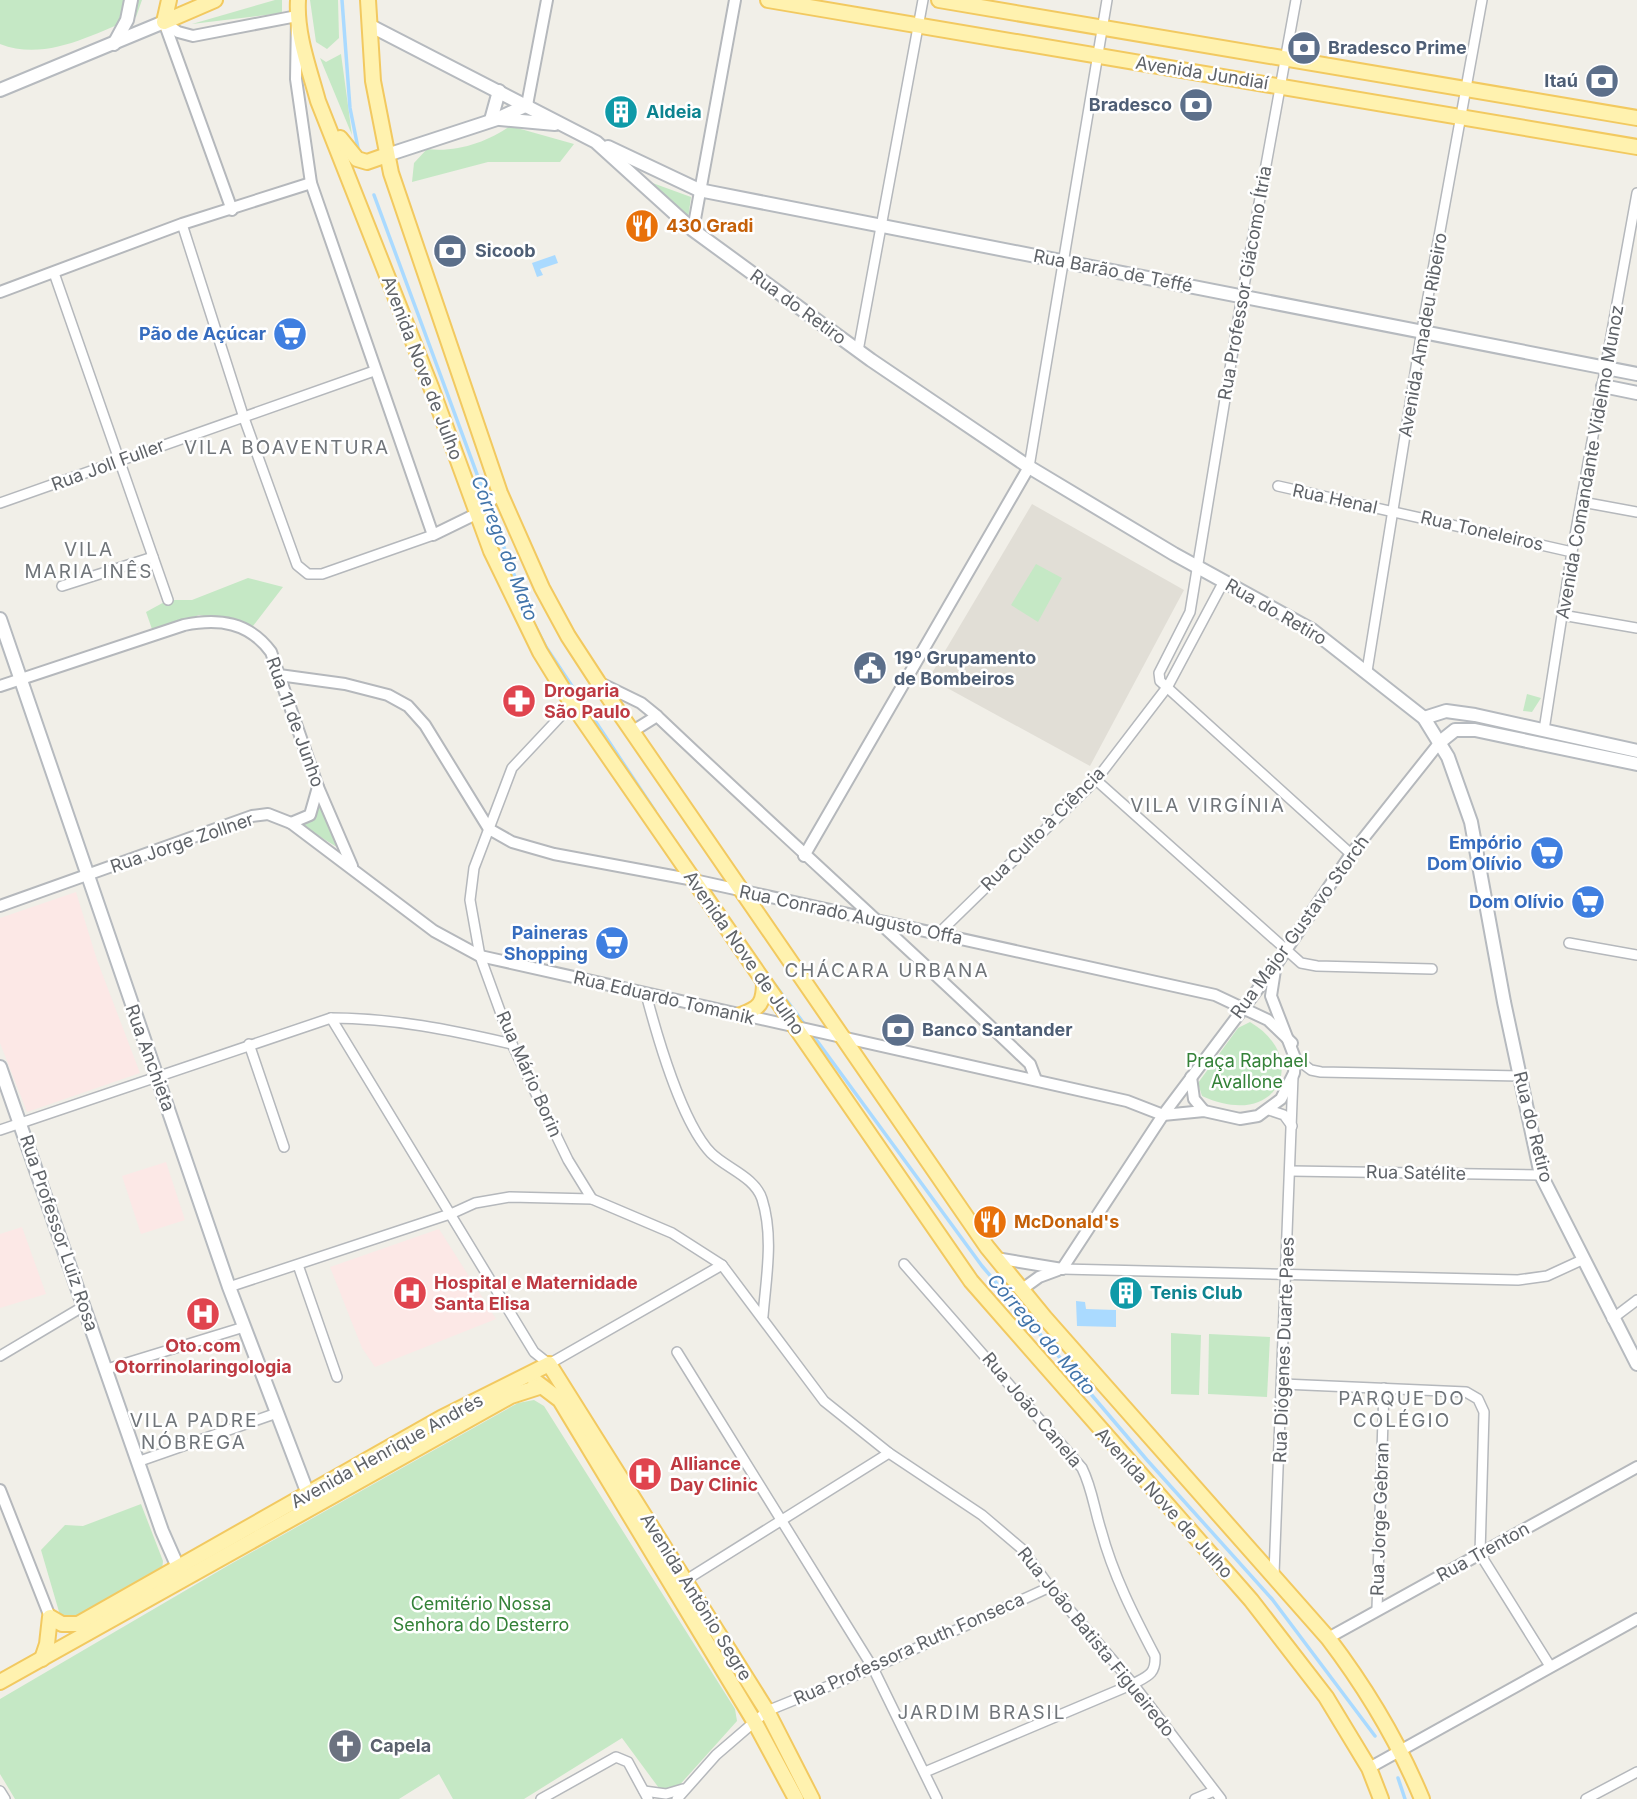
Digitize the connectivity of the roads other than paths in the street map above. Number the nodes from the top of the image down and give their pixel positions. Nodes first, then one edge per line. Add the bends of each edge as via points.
1 (131, 0) edge
2 (169, 0) edge
3 (215, 0) edge
4 (298, 0) edge
5 (368, 0) edge
6 (547, 0) edge
7 (735, 0) edge
8 (768, 0) edge
9 (923, 0) edge
10 (939, 0) edge
11 (1107, 0) edge
12 (1296, 0) edge
13 (1482, 0) edge
14 (297, 16) junction
15 (164, 22) junction
16 (918, 24) junction
17 (369, 25) junction
18 (1103, 26) junction
19 (113, 44) junction
20 (1099, 56) junction
21 (1286, 58) junction
22 (1281, 86) junction
23 (0, 90) edge
24 (1467, 90) junction
25 (499, 91) junction
26 (318, 101) junction
27 (527, 105) junction
28 (1637, 118) edge
29 (494, 120) junction
30 (1462, 120) junction
31 (559, 124) junction
32 (596, 142) junction
33 (1637, 147) edge
34 (387, 155) junction
35 (311, 183) junction
36 (699, 190) junction
37 (1637, 193) edge
38 (232, 210) junction
39 (182, 225) junction
40 (882, 225) junction
41 (693, 230) junction
42 (1063, 262) junction
43 (54, 273) junction
44 (0, 292) edge
45 (1242, 296) junction
46 (1422, 330) junction
47 (858, 351) junction
48 (1606, 368) junction
49 (374, 371) junction
50 (1637, 375) edge
51 (1603, 386) junction
52 (1620, 390) junction
53 (1637, 393) edge
54 (244, 418) junction
55 (120, 461) junction
56 (1029, 467) junction
57 (1278, 486) dead end
58 (496, 497) junction
59 (1582, 502) junction
60 (0, 503) edge
61 (1393, 511) junction
62 (1637, 512) edge
63 (477, 513) junction
64 (433, 535) junction
65 (1572, 552) junction
66 (153, 557) junction
67 (1196, 566) junction
68 (1224, 581) junction
69 (62, 586) dead end
70 (168, 600) dead end
71 (1562, 614) junction
72 (0, 619) edge
73 (1637, 628) edge
74 (1367, 671) junction
75 (279, 675) junction
76 (22, 679) junction
77 (598, 682) junction
78 (0, 686) edge
79 (1168, 686) junction
80 (572, 704) junction
81 (657, 716) junction
82 (1424, 718) junction
83 (1544, 730) junction
84 (633, 731) junction
85 (1531, 740) junction
86 (1440, 742) junction
87 (1637, 751) edge
88 (1637, 764) edge
89 (1096, 780) junction
90 (318, 788) junction
91 (291, 823) junction
92 (489, 828) junction
93 (1351, 854) junction
94 (804, 856) junction
95 (353, 867) junction
96 (88, 876) junction
97 (694, 880) junction
98 (743, 891) junction
99 (0, 906) edge
100 (882, 922) junction
101 (938, 934) junction
102 (1569, 943) dead end
103 (1286, 950) junction
104 (1637, 955) edge
105 (480, 956) junction
106 (1276, 965) junction
107 (1432, 969) dead end
108 (764, 982) junction
109 (646, 995) junction
110 (1241, 1010) junction
111 (741, 1015) junction
112 (331, 1018) junction
113 (801, 1028) junction
114 (840, 1035) junction
115 (249, 1044) junction
116 (512, 1044) junction
117 (1292, 1044) junction
118 (1295, 1058) junction
119 (0, 1067) edge
120 (1293, 1073) junction
121 (1520, 1076) junction
122 (157, 1077) junction
123 (1191, 1077) junction
124 (1036, 1080) junction
125 (1269, 1110) junction
126 (1204, 1111) junction
127 (1163, 1115) junction
128 (21, 1122) junction
129 (1292, 1126) junction
130 (0, 1130) edge
131 (284, 1147) dead end
132 (1291, 1171) junction
133 (1541, 1175) junction
134 (592, 1199) junction
135 (453, 1213) junction
136 (996, 1258) junction
137 (1584, 1259) junction
138 (904, 1264) dead end
139 (298, 1265) junction
140 (722, 1265) junction
141 (1062, 1269) junction
142 (1288, 1274) junction
143 (229, 1287) junction
144 (1021, 1290) junction
145 (1637, 1300) edge
146 (84, 1307) junction
147 (762, 1317) junction
148 (1612, 1319) junction
149 (244, 1326) junction
150 (534, 1352) junction
151 (677, 1352) dead end
152 (0, 1356) edge
153 (549, 1364) junction
154 (1637, 1364) edge
155 (107, 1369) junction
156 (530, 1374) junction
157 (337, 1377) dead end
158 (1283, 1384) junction
159 (539, 1387) junction
160 (1384, 1388) junction
161 (276, 1413) junction
162 (442, 1418) junction
163 (453, 1429) junction
164 (889, 1453) junction
165 (140, 1461) junction
166 (1637, 1467) edge
167 (0, 1490) edge
168 (308, 1494) junction
169 (780, 1519) junction
170 (279, 1528) junction
171 (1480, 1554) junction
172 (181, 1574) junction
173 (1275, 1574) junction
174 (685, 1580) junction
175 (1050, 1587) junction
176 (1377, 1609) junction
177 (50, 1617) junction
178 (1637, 1619) edge
179 (1328, 1638) junction
180 (42, 1659) junction
181 (1550, 1666) junction
182 (873, 1668) junction
183 (0, 1682) edge
184 (1133, 1684) junction
185 (767, 1711) junction
186 (754, 1721) junction
187 (1398, 1752) junction
188 (1374, 1765) junction
189 (925, 1772) junction
190 (1637, 1772) edge
191 (685, 1789) junction
192 (0, 1791) edge
193 (646, 1795) edge
194 (1217, 1795) edge
195 (5, 1799) edge
196 (541, 1799) edge
197 (677, 1799) edge
198 (796, 1799) edge
199 (812, 1799) edge
200 (937, 1799) edge
201 (1195, 1799) edge
202 (1381, 1799) edge
203 (1422, 1799) edge
204 (1586, 1799) edge

1 - 19 main road via 127,20
2 - 15 main road
3 - 15 main road
4 - 14 main road, Avenida Nove de Julho
5 - 17 main road, Avenida Nove de Julho
6 - 27 street
7 - 36 street
8 - 16 main road, Avenida Jundiaí
9 - 16 street
10 - 18 main road, Avenida Jundiaí
11 - 18 street
12 - 21 street, Rua Professor Giácomo Ítria
13 - 24 street, Avenida Amadeu Ribeiro
14 - 15 street via 193,36
14 - 26 main road, Avenida Nove de Julho
14 - 35 street via 296,79
15 - 19 main road
15 - 38 street
16 - 20 main road, Avenida Jundiaí
16 - 40 street
17 - 25 main road, Rua do Retiro
17 - 34 main road, Avenida Nove de Julho via 373,81
18 - 20 street
18 - 21 main road, Avenida Jundiaí
19 - 23 main road
20 - 22 main road, Avenida Jundiaí
20 - 42 street
21 - 22 street, Rua Professor Giácomo Ítria
21 - 24 main road, Avenida Jundiaí
22 - 30 main road, Avenida Jundiaí
22 - 45 street, Rua Professor Giácomo Ítria
24 - 28 main road, Avenida Jundiaí
24 - 30 street, Avenida Amadeu Ribeiro
25 - 27 main road, Rua do Retiro
25 - 29 main road
26 - 34 main road via 350,154 367,162
26 - 63 main road, Avenida Nove de Julho
27 - 29 main road
27 - 31 main road, Rua do Retiro
29 - 31 main road, Rua do Retiro
29 - 34 main road
30 - 33 main road, Avenida Jundiaí
30 - 46 street, Avenida Amadeu Ribeiro
31 - 32 main road, Rua do Retiro
32 - 36 main road, Rua Barão de Teffé
32 - 41 main road, Rua do Retiro
34 - 58 main road, Avenida Nove de Julho
35 - 38 street
35 - 49 street
36 - 40 main road, Rua Barão de Teffé
36 - 41 street
37 - 48 street, Avenida Comandante Videlmo Munoz
38 - 39 street
39 - 43 street
39 - 54 street
40 - 42 main road, Rua Barão de Teffé
40 - 47 street
41 - 47 main road, Rua do Retiro
42 - 45 main road, Rua Barão de Teffé
42 - 56 street
43 - 44 street
43 - 55 street
45 - 46 main road, Rua Barão de Teffé
45 - 67 street, Rua Professor Giácomo Ítria
46 - 48 main road, Rua Barão de Teffé
46 - 61 street, Avenida Amadeu Ribeiro
47 - 56 main road, Rua do Retiro
48 - 50 main road, Rua Barão de Teffé
48 - 51 street, Avenida Comandante Videlmo Munoz
49 - 54 street, Rua Joll Fuller
49 - 64 street
50 - 52 main road
51 - 52 main road
51 - 59 street, Avenida Comandante Videlmo Munoz
52 - 53 main road
54 - 55 street, Rua Joll Fuller
54 - 64 street via 297,565 308,574 322,574
55 - 60 street, Rua Joll Fuller
55 - 66 street
56 - 67 main road, Rua do Retiro
56 - 94 street
57 - 61 street, Rua Henal
58 - 63 street
58 - 77 main road, Avenida Nove de Julho via 568,636
59 - 62 street
59 - 65 street, Avenida Comandante Videlmo Munoz
61 - 65 street, Rua Toneleiros
61 - 74 street, Avenida Amadeu Ribeiro
63 - 64 street
63 - 80 main road, Avenida Nove de Julho via 540,652
65 - 71 street, Avenida Comandante Videlmo Munoz
66 - 69 street
66 - 70 street
67 - 68 main road, Rua do Retiro
67 - 79 street via 1190,612 1159,673 1160,681
68 - 74 main road, Rua do Retiro via 1312,630
68 - 79 street, Rua Culto à Ciência
71 - 73 street
71 - 83 street, Avenida Comandante Videlmo Munoz
72 - 76 main road, Rua Anchieta
74 - 82 main road, Rua do Retiro
75 - 76 street, Rua 11 de Junho via 262,638 247,629 210,620
75 - 90 street, Rua 11 de Junho
75 - 92 street via 356,687 408,706 425,725
76 - 78 street, Rua 11 de Junho
76 - 96 main road, Rua Anchieta
77 - 81 street
77 - 84 main road, Avenida Nove de Julho
79 - 89 street, Rua Culto à Ciência
79 - 93 street
80 - 92 street, Rua Mário Borin via 512,768
80 - 97 main road, Avenida Nove de Julho
81 - 84 street
81 - 94 street
82 - 83 main road via 1446,711
82 - 86 main road, Rua do Retiro
83 - 85 main road
83 - 87 main road
84 - 98 main road, Avenida Nove de Julho
85 - 86 main road via 1455,730
85 - 88 main road
86 - 93 street, Rua Major Gustavo Storch
86 - 121 main road, Rua do Retiro via 1471,822
89 - 101 street, Rua Culto à Ciência
89 - 103 street
90 - 91 street via 310,815
90 - 95 street, Rua 11 de Junho
91 - 95 street, Rua Jorge Zollner
91 - 96 street, Rua Jorge Zollner via 268,814 252,816
92 - 97 street, Rua Conrado Augusto Offa via 512,842 554,854
92 - 105 street, Rua Mário Borin via 474,868 470,900
93 - 103 street, Rua Major Gustavo Storch
94 - 100 street
95 - 105 street, Rua Eduardo Tomanik via 434,930
96 - 99 street, Rua Jorge Zollner
96 - 122 main road, Rua Anchieta
97 - 98 street, Rua Conrado Augusto Offa
97 - 108 main road, Avenida Nove de Julho
98 - 100 street, Rua Conrado Augusto Offa
98 - 114 main road, Avenida Nove de Julho
100 - 101 street, Rua Conrado Augusto Offa
100 - 124 street via 1030,1064
101 - 110 street, Rua Conrado Augusto Offa via 1215,995
102 - 104 street
103 - 106 street, Rua Major Gustavo Storch
103 - 107 street via 1301,963 1317,966
105 - 109 street, Rua Eduardo Tomanik
105 - 116 street, Rua Mário Borin
106 - 110 street, Rua Major Gustavo Storch
106 - 117 street via 1271,996
108 - 111 main road via 762,1003 757,1010
108 - 113 main road, Avenida Nove de Julho
109 - 111 street, Rua Eduardo Tomanik
109 - 147 street via 690,1122 711,1153 738,1171 761,1196 769,1236
110 - 117 street via 1268,1020
110 - 123 street, Rua Major Gustavo Storch
111 - 113 street, Rua Eduardo Tomanik
112 - 115 street
112 - 116 street via 411,1023
112 - 135 street
113 - 114 street, Rua Eduardo Tomanik
113 - 188 main road, Avenida Nove de Julho via 971,1281 1251,1600
114 - 124 street, Rua Eduardo Tomanik
114 - 136 main road, Avenida Nove de Julho
115 - 122 street
115 - 131 street
116 - 134 street, Rua Mário Borin
117 - 118 street
118 - 120 street, Rua Diógenes Duarte Paes
118 - 121 street via 1311,1070 1334,1073
119 - 128 main road, Rua Professor Luiz Rosa
120 - 125 street, Rua Diógenes Duarte Paes via 1288,1088
120 - 129 street, Rua Diógenes Duarte Paes
121 - 133 main road, Rua do Retiro
122 - 128 street
122 - 143 main road, Rua Anchieta
123 - 126 street via 1194,1099
123 - 127 street, Rua Major Gustavo Storch
124 - 127 street, Rua Eduardo Tomanik via 1127,1101
125 - 126 street via 1240,1119
125 - 129 street via 1284,1115
126 - 127 street
127 - 141 street, Rua Major Gustavo Storch
128 - 130 street
128 - 146 main road, Rua Professor Luiz Rosa
129 - 132 street, Rua Diógenes Duarte Paes
132 - 133 street, Rua Satélite
132 - 142 street, Rua Diógenes Duarte Paes
133 - 137 main road, Rua do Retiro
134 - 135 street via 510,1197 475,1203
134 - 140 street via 672,1233
135 - 139 street
135 - 150 street
136 - 141 street
136 - 144 main road, Avenida Nove de Julho
137 - 142 street via 1546,1276 1518,1280
137 - 148 main road, Rua do Retiro
138 - 184 street, Rua João Canela via 1082,1468 1124,1595 1155,1656 1156,1668
139 - 143 street
139 - 157 street
140 - 147 street, Rua João Batista Figueiredo
140 - 153 street, Avenida Henrique Andrés
141 - 142 street
141 - 144 street
142 - 158 street, Rua Diógenes Duarte Paes
143 - 149 main road, Rua Anchieta
144 - 173 main road, Avenida Nove de Julho
145 - 148 street
146 - 152 street
146 - 155 main road, Rua Professor Luiz Rosa
147 - 164 street, Rua João Batista Figueiredo via 824,1401
148 - 154 main road, Rua do Retiro
149 - 155 street
149 - 161 main road, Rua Anchieta
150 - 153 street
150 - 156 street
151 - 169 street
153 - 156 main road, Avenida Henrique Andrés
153 - 174 main road, Avenida Antônio Segre
155 - 165 main road, Rua Professor Luiz Rosa
156 - 159 main road, Avenida Antônio Segre
156 - 162 main road, Avenida Henrique Andrés
158 - 160 street
158 - 173 street, Rua Diógenes Duarte Paes
159 - 163 main road, Avenida Henrique Andrés via 511,1396
159 - 186 main road, Avenida Antônio Segre via 560,1400
160 - 171 street via 1466,1392 1478,1399 1484,1412
160 - 176 street, Rua Jorge Gebran
161 - 165 street
161 - 168 main road, Rua Anchieta
162 - 163 main road via 450,1419
162 - 168 main road, Avenida Henrique Andrés
163 - 170 main road, Avenida Henrique Andrés
164 - 169 street
164 - 175 street, Rua João Batista Figueiredo via 982,1515 1022,1549
165 - 172 main road, Rua Professor Luiz Rosa
166 - 171 street, Rua Trenton
167 - 177 street
168 - 170 main road via 307,1503
168 - 172 main road, Avenida Henrique Andrés
169 - 174 street
169 - 182 street
170 - 172 main road, Avenida Henrique Andrés
171 - 176 street, Rua Trenton
171 - 181 street
172 - 177 main road, Avenida Henrique Andrés via 78,1624 62,1624
172 - 180 main road, Avenida Henrique Andrés
173 - 179 main road, Avenida Nove de Julho
174 - 185 main road, Avenida Antônio Segre
175 - 182 street, Rua Professora Ruth Fonseca
175 - 184 street, Rua João Batista Figueiredo
176 - 179 street, Rua Trenton
177 - 180 main road
178 - 181 street
179 - 187 main road, Avenida Nove de Julho via 1364,1687
180 - 183 main road, Avenida Henrique Andrés
181 - 187 street
182 - 185 street, Rua Professora Ruth Fonseca
182 - 189 street
184 - 189 street
184 - 194 street, Rua João Batista Figueiredo
185 - 186 street, Rua Professora Ruth Fonseca
185 - 199 main road, Avenida Antônio Segre
186 - 191 street, Rua Professora Ruth Fonseca
186 - 198 main road, Avenida Antônio Segre
187 - 188 street
187 - 203 main road, Avenida Nove de Julho
188 - 202 main road, Avenida Nove de Julho
189 - 200 street
190 - 204 street
191 - 193 street
191 - 197 street, Rua Professora Ruth Fonseca
192 - 195 street
193 - 196 street via 628,1762 617,1757
194 - 201 street

